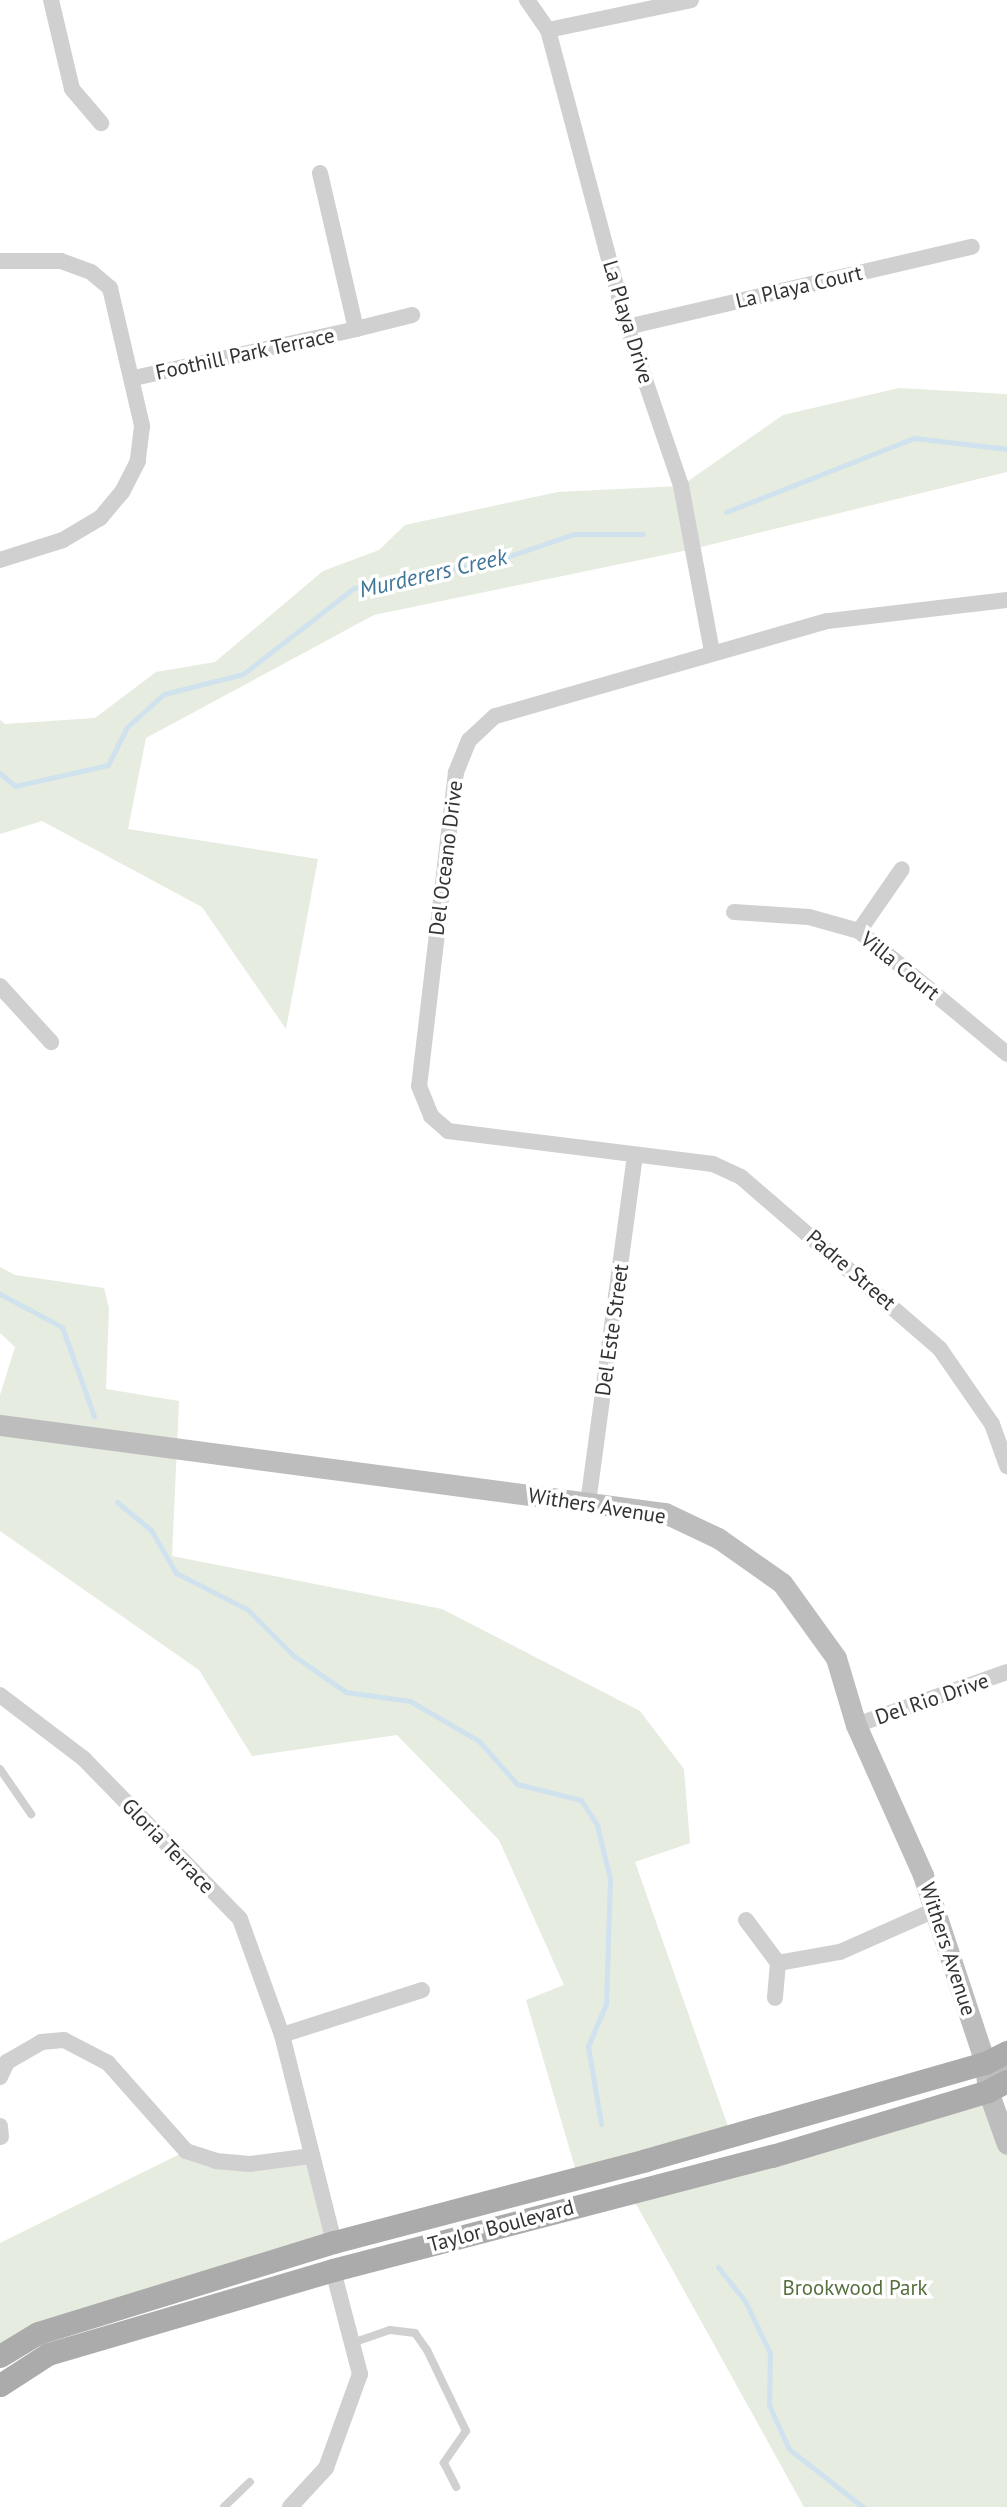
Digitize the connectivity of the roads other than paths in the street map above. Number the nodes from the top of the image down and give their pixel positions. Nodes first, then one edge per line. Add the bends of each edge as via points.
1 (51, 0) edge
2 (527, 0) edge
3 (691, 0) edge
4 (548, 30) junction
5 (101, 123) dead end
6 (320, 173) dead end
7 (972, 247) dead end
8 (0, 261) edge
9 (412, 316) dead end
10 (627, 327) junction
11 (356, 329) junction
12 (134, 379) junction
13 (0, 560) edge
14 (1007, 600) edge
15 (712, 651) junction
16 (902, 869) dead end
17 (734, 912) dead end
18 (859, 931) junction
19 (0, 986) edge
20 (51, 1042) dead end
21 (1007, 1054) edge
22 (635, 1157) junction
23 (0, 1425) edge
24 (1007, 1466) edge
25 (588, 1503) junction
26 (1007, 1672) edge
27 (0, 1695) edge
28 (856, 1725) junction
29 (0, 1769) edge
30 (31, 1814) dead end
31 (935, 1910) junction
32 (746, 1920) dead end
33 (778, 1963) junction
34 (422, 1990) dead end
35 (775, 1998) dead end
36 (282, 2035) junction
37 (1007, 2052) edge
38 (985, 2063) junction
39 (0, 2077) edge
40 (1001, 2083) edge
41 (0, 2126) edge
42 (1, 2137) edge
43 (1007, 2144) edge
44 (311, 2156) junction
45 (334, 2242) junction
46 (333, 2270) junction
47 (352, 2343) junction
48 (0, 2356) edge
49 (0, 2385) edge
50 (250, 2482) dead end
51 (456, 2487) dead end
52 (224, 2507) edge
53 (289, 2507) edge

1 - 5 street via 72,89
2 - 4 street, La Playa Drive
3 - 4 street
4 - 10 street, La Playa Drive
6 - 11 street, Foothill Park Terrace
7 - 10 street, La Playa Court
8 - 12 street via 61,261 91,272 110,288
9 - 11 street, Foothill Park Terrace
10 - 15 street, La Playa Drive via 681,486
11 - 12 street, Foothill Park Terrace
12 - 13 street via 141,438 138,461 122,492 100,518 63,540
14 - 15 street, Del Oceano Drive via 827,621
15 - 22 street, Del Oceano Drive via 495,716 469,740 456,772 419,1086 424,1101 431,1116 448,1131
16 - 18 street
17 - 18 street, Villa Court via 809,917
18 - 21 street, Villa Court
19 - 20 street
22 - 24 street, Padre Street via 713,1164 741,1177 813,1236 940,1349 992,1424
22 - 25 street, Del Este Street
23 - 25 street, Withers Avenue
25 - 28 street, Withers Avenue via 665,1513 718,1538 782,1583 836,1658
26 - 28 street, Del Rio Drive
27 - 36 street, Gloria Terrace via 84,1759 240,1919
28 - 31 street, Withers Avenue
29 - 30 lane
31 - 33 street via 840,1952
31 - 38 street, Withers Avenue
32 - 33 street
33 - 35 street
34 - 36 street
36 - 44 street, Gloria Terrace
37 - 38 main road, Taylor Boulevard
38 - 40 street, Withers Avenue
38 - 45 main road, Taylor Boulevard
39 - 44 street via 7,2062 41,2042 64,2040 108,2063 187,2151 216,2161 250,2164
40 - 43 street, Withers Avenue
40 - 46 main road, Taylor Boulevard via 772,2156
41 - 42 street
44 - 45 street, Gloria Terrace
45 - 48 main road, Taylor Boulevard via 38,2333
46 - 47 street
46 - 49 main road, Taylor Boulevard via 48,2354
47 - 51 lane via 390,2330 415,2333 466,2431 444,2463
47 - 53 street via 359,2374 326,2468
50 - 52 lane

